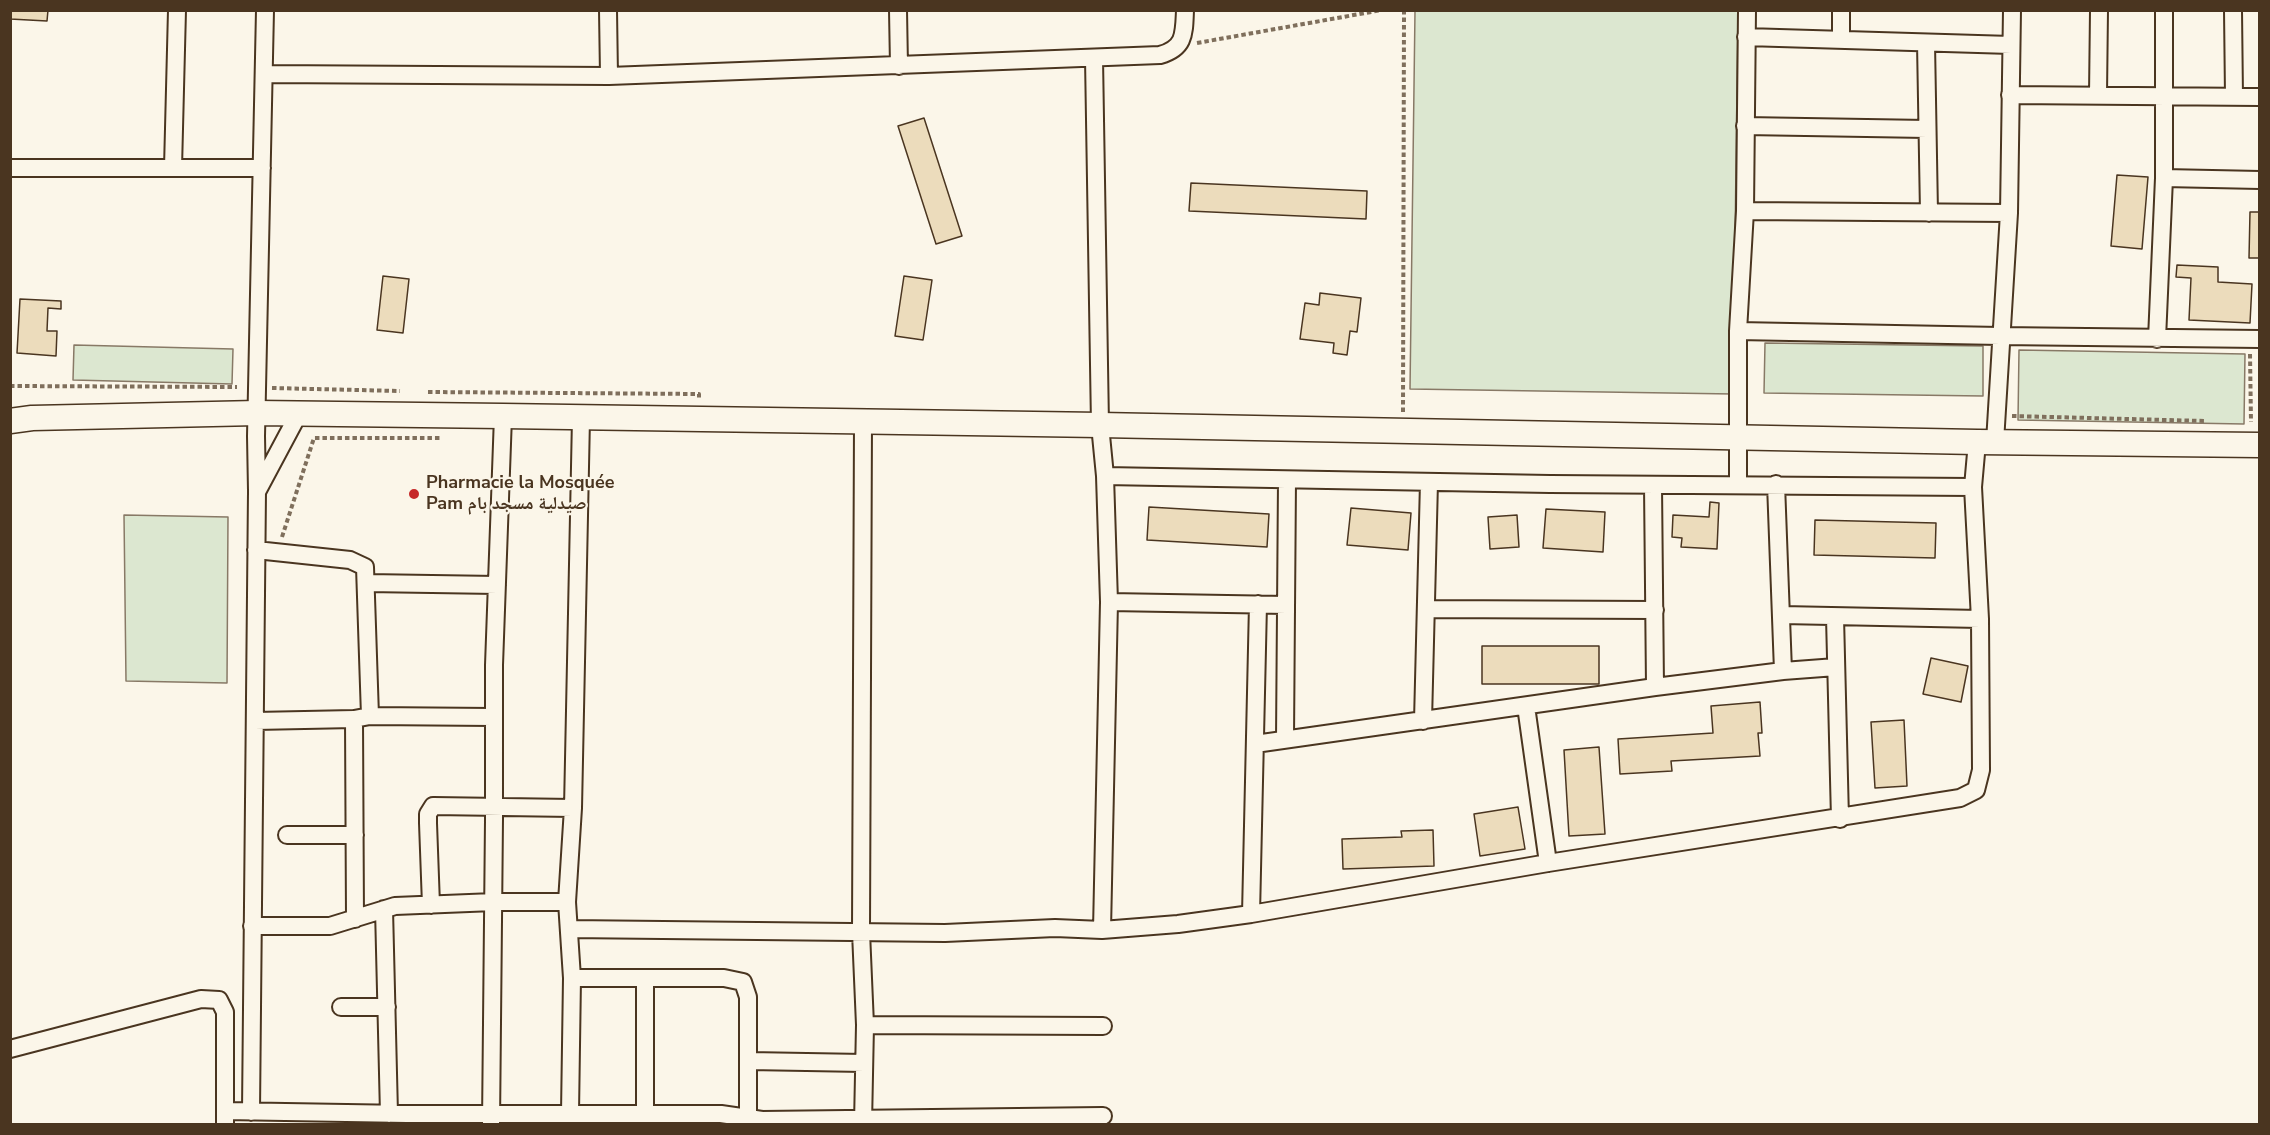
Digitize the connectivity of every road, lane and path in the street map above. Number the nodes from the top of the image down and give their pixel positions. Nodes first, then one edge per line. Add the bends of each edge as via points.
1 (177, 10) edge
2 (265, 10) edge
3 (608, 10) edge
4 (898, 10) edge
5 (1185, 10) edge
6 (1382, 10) edge
7 (1404, 10) edge
8 (1747, 10) edge
9 (1841, 10) edge
10 (2012, 10) edge
11 (2099, 10) edge
12 (2164, 10) edge
13 (2233, 10) edge
14 (1746, 37) junction
15 (1841, 40) junction
16 (1926, 43) junction
17 (2011, 45) junction
18 (1179, 46) junction
19 (1094, 58) junction
20 (899, 66) junction
21 (264, 74) junction
22 (609, 76) junction
23 (2010, 94) junction
24 (2098, 95) junction
25 (2164, 96) junction
26 (2235, 97) junction
27 (2259, 97) edge
28 (1745, 126) junction
29 (1927, 129) junction
30 (10, 168) edge
31 (173, 168) junction
32 (262, 168) junction
33 (2164, 178) junction
34 (2259, 180) edge
35 (1745, 211) junction
36 (1929, 213) junction
37 (2009, 213) junction
38 (1738, 331) junction
39 (2000, 336) junction
40 (2157, 339) junction
41 (2255, 344) edge
42 (10, 386) edge
43 (237, 387) dead end
44 (2012, 406) dead end
45 (257, 413) junction
46 (298, 415) junction
47 (503, 416) junction
48 (18, 418) edge
49 (581, 418) junction
50 (2215, 421) dead end
51 (863, 422) junction
52 (2239, 422) dead end
53 (2251, 422) junction
54 (2259, 422) edge
55 (1100, 425) junction
56 (1403, 431) junction
57 (1738, 436) junction
58 (446, 438) dead end
59 (1986, 442) junction
60 (2259, 445) edge
61 (1105, 476) junction
62 (1287, 480) junction
63 (1429, 482) junction
64 (1738, 484) junction
65 (1776, 484) junction
66 (1653, 485) junction
67 (1973, 488) junction
68 (257, 490) junction
69 (256, 550) junction
70 (277, 552) junction
71 (367, 583) junction
72 (497, 585) junction
73 (1109, 602) junction
74 (1258, 604) junction
75 (1286, 605) junction
76 (1426, 609) junction
77 (1655, 610) junction
78 (1782, 615) junction
79 (1835, 617) junction
80 (1980, 619) junction
81 (1836, 667) junction
82 (1783, 671) junction
83 (1655, 687) junction
84 (1526, 706) junction
85 (493, 717) junction
86 (362, 718) junction
87 (255, 720) junction
88 (1423, 721) junction
89 (1285, 739) junction
90 (1255, 744) junction
91 (494, 807) junction
92 (573, 808) junction
93 (1840, 819) junction
94 (287, 835) dead end
95 (355, 835) junction
96 (1548, 863) junction
97 (494, 902) junction
98 (567, 902) junction
99 (431, 905) junction
100 (384, 909) junction
101 (1251, 914) junction
102 (355, 920) junction
103 (252, 926) junction
104 (569, 929) junction
105 (1102, 930) junction
106 (861, 932) junction
107 (572, 978) junction
108 (645, 978) junction
109 (341, 1007) dead end
110 (387, 1007) junction
111 (865, 1025) junction
112 (1103, 1026) dead end
113 (10, 1049) edge
114 (749, 1061) junction
115 (864, 1063) junction
116 (251, 1112) junction
117 (570, 1113) junction
118 (645, 1113) junction
119 (389, 1114) junction
120 (1103, 1116) dead end
121 (225, 1118) edge
122 (324, 1119) edge
123 (491, 1119) edge
124 (596, 1119) edge
125 (748, 1122) edge
126 (863, 1122) edge

1 - 31 street
2 - 21 street
3 - 22 street
4 - 20 street
5 - 18 street
6 - 18 path
7 - 56 path
8 - 14 street
9 - 15 street
10 - 17 street
11 - 24 street
12 - 25 street
13 - 26 street
14 - 15 street
14 - 28 street
15 - 16 street
16 - 17 street
16 - 29 street
17 - 23 street
18 - 19 street via 1160,55
19 - 20 street
19 - 55 street
20 - 22 street
21 - 22 street
21 - 32 street
23 - 24 street
23 - 37 street
24 - 25 street
25 - 26 street
25 - 33 street
26 - 27 street
28 - 29 street
28 - 35 street
29 - 36 street
30 - 31 street
31 - 32 street
32 - 45 street
33 - 34 street
33 - 40 street
35 - 36 street
35 - 38 street
36 - 37 street
37 - 39 street
38 - 39 street
38 - 57 street
39 - 40 street
39 - 59 street
40 - 41 street
41 - 53 path
42 - 43 path
44 - 50 path via 2012,417
45 - 46 main road
45 - 48 main road
45 - 68 street
46 - 47 main road
46 - 68 street
47 - 49 main road
47 - 72 street
49 - 51 main road
49 - 92 street
51 - 55 main road
51 - 106 street
52 - 53 path
53 - 54 path
55 - 56 main road
55 - 61 street
56 - 57 main road
57 - 59 main road
57 - 64 street
58 - 70 path via 314,438
59 - 60 main road
59 - 67 street
61 - 62 street
61 - 73 street
62 - 63 street
62 - 75 street
63 - 66 street
63 - 76 street
64 - 65 street
64 - 66 street
65 - 67 street
65 - 78 street
66 - 77 street
67 - 80 street
68 - 69 street
69 - 70 street
69 - 87 street
70 - 71 street via 350,560 365,567
71 - 72 street
71 - 86 street
72 - 85 street
73 - 74 street
73 - 105 street
74 - 75 street
74 - 90 street
75 - 89 street
76 - 77 street
76 - 88 street
77 - 83 street
78 - 79 street
78 - 82 street
79 - 80 street
79 - 81 street
80 - 93 street via 1981,770 1976,790 1960,798
81 - 82 street
81 - 93 street
82 - 83 street
83 - 84 street
84 - 88 street
84 - 96 street
85 - 86 street
85 - 91 street
86 - 87 street
86 - 95 street
87 - 103 street
88 - 89 street
89 - 90 street
90 - 101 street
91 - 92 street
91 - 97 street
91 - 99 street via 433,806 430,810
92 - 98 street
93 - 96 street
94 - 95 street
95 - 102 street
96 - 101 street
97 - 98 street
97 - 99 street
97 - 123 street
98 - 104 street
99 - 100 street
100 - 102 street
100 - 110 street
101 - 105 street
102 - 103 street via 330,926
103 - 116 street
104 - 106 street
104 - 107 street
105 - 106 street
106 - 111 street
107 - 108 street
107 - 117 street
108 - 114 street via 724,978 743,982 748,997
108 - 118 street
109 - 110 street
110 - 119 street
111 - 112 street
111 - 115 street
113 - 121 street via 201,999 219,1000 225,1012
114 - 115 street
114 - 125 street
115 - 126 street
116 - 121 street
116 - 122 street
117 - 123 street
117 - 124 street
118 - 124 street
118 - 125 street via 721,1114
119 - 122 street
119 - 123 street
120 - 126 street
125 - 126 street

